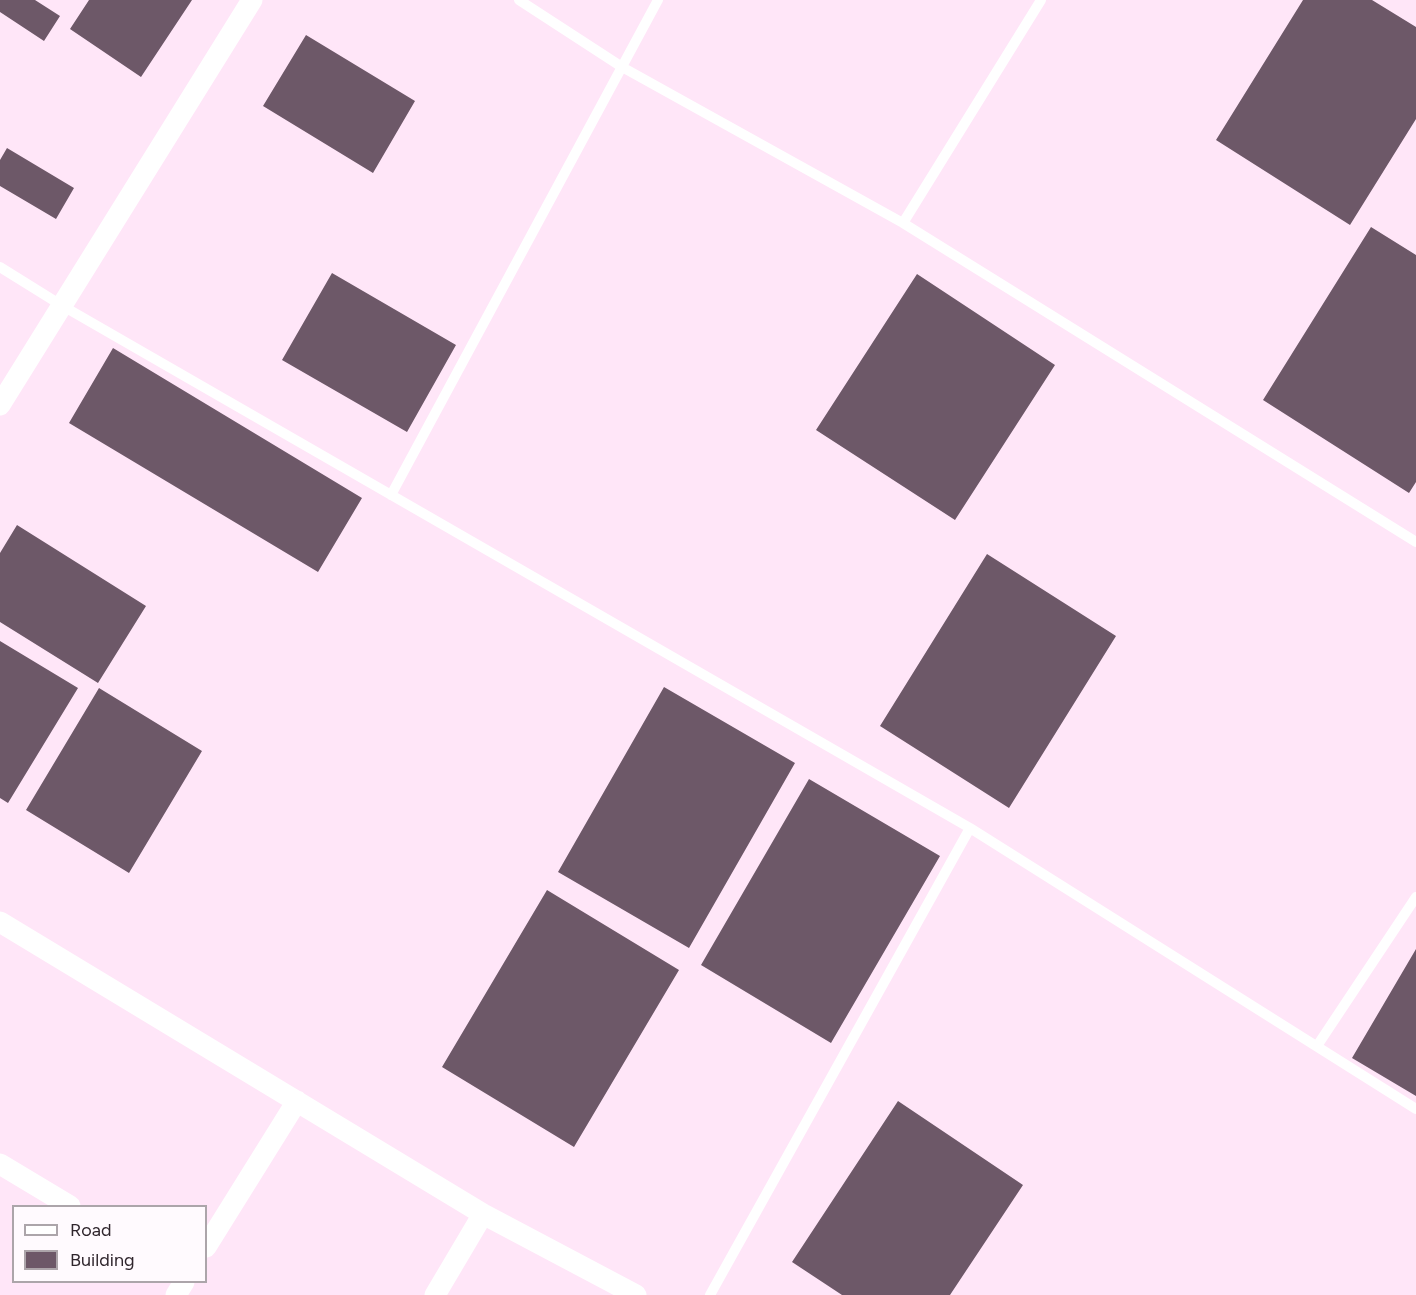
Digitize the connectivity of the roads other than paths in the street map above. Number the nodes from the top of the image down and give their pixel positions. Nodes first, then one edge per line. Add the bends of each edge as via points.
1 (252, 0) edge
2 (519, 0) edge
3 (658, 0) edge
4 (1041, 0) edge
5 (622, 67) junction
6 (903, 223) junction
7 (0, 267) edge
8 (61, 305) junction
9 (0, 405) edge
10 (391, 495) junction
11 (1416, 542) edge
12 (970, 828) junction
13 (1416, 897) edge
14 (0, 922) edge
15 (1317, 1046) junction
16 (297, 1101) junction
17 (1416, 1109) edge
18 (3, 1172) edge
19 (68, 1205) edge
20 (483, 1214) junction
21 (207, 1245) edge
22 (435, 1295) edge
23 (636, 1295) edge
24 (710, 1295) edge

1 - 8 street
2 - 5 lane
3 - 5 lane
4 - 6 lane
5 - 6 lane
5 - 10 lane
6 - 11 lane
7 - 8 lane
8 - 9 street
8 - 10 lane
10 - 12 lane
12 - 15 lane
12 - 24 lane
13 - 15 lane
14 - 16 street
15 - 17 lane
16 - 20 street
16 - 21 street
18 - 19 street
20 - 22 street
20 - 23 street

